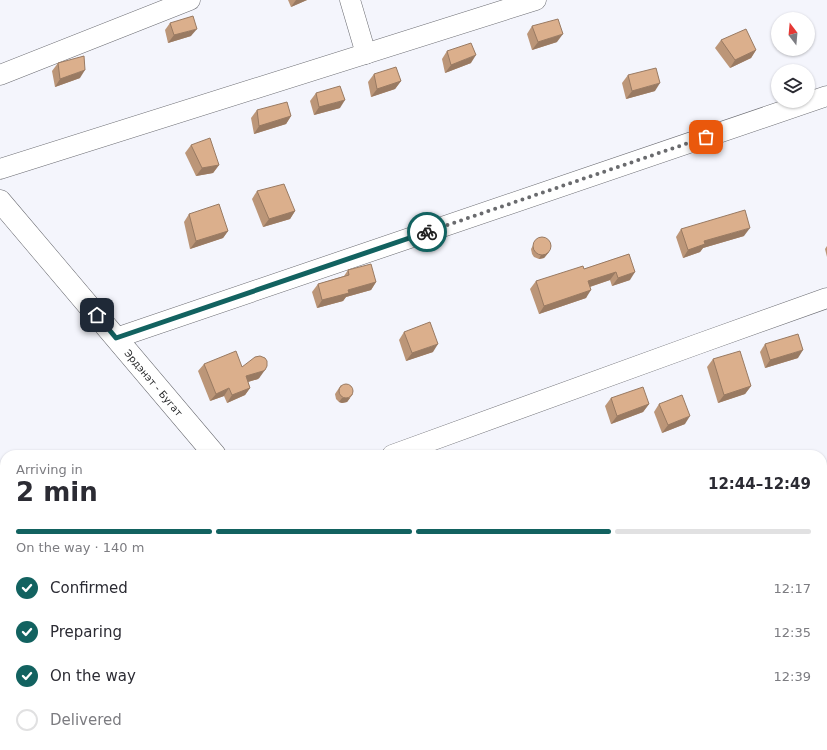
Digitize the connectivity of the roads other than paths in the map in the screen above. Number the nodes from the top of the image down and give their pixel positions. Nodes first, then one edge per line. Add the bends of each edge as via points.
1 (190, 0) edge
2 (350, 0) edge
3 (536, 0) edge
4 (366, 54) junction
5 (0, 75) edge
6 (827, 96) edge
7 (0, 169) edge
8 (0, 201) edge
9 (827, 298) edge
10 (116, 338) junction
11 (211, 450) edge
12 (406, 450) edge

1 - 5 street
2 - 4 street
3 - 4 street
4 - 7 street
6 - 10 street
8 - 10 street, Эрдэнэт - Бугат
9 - 12 street
10 - 11 street, Эрдэнэт - Бугат

